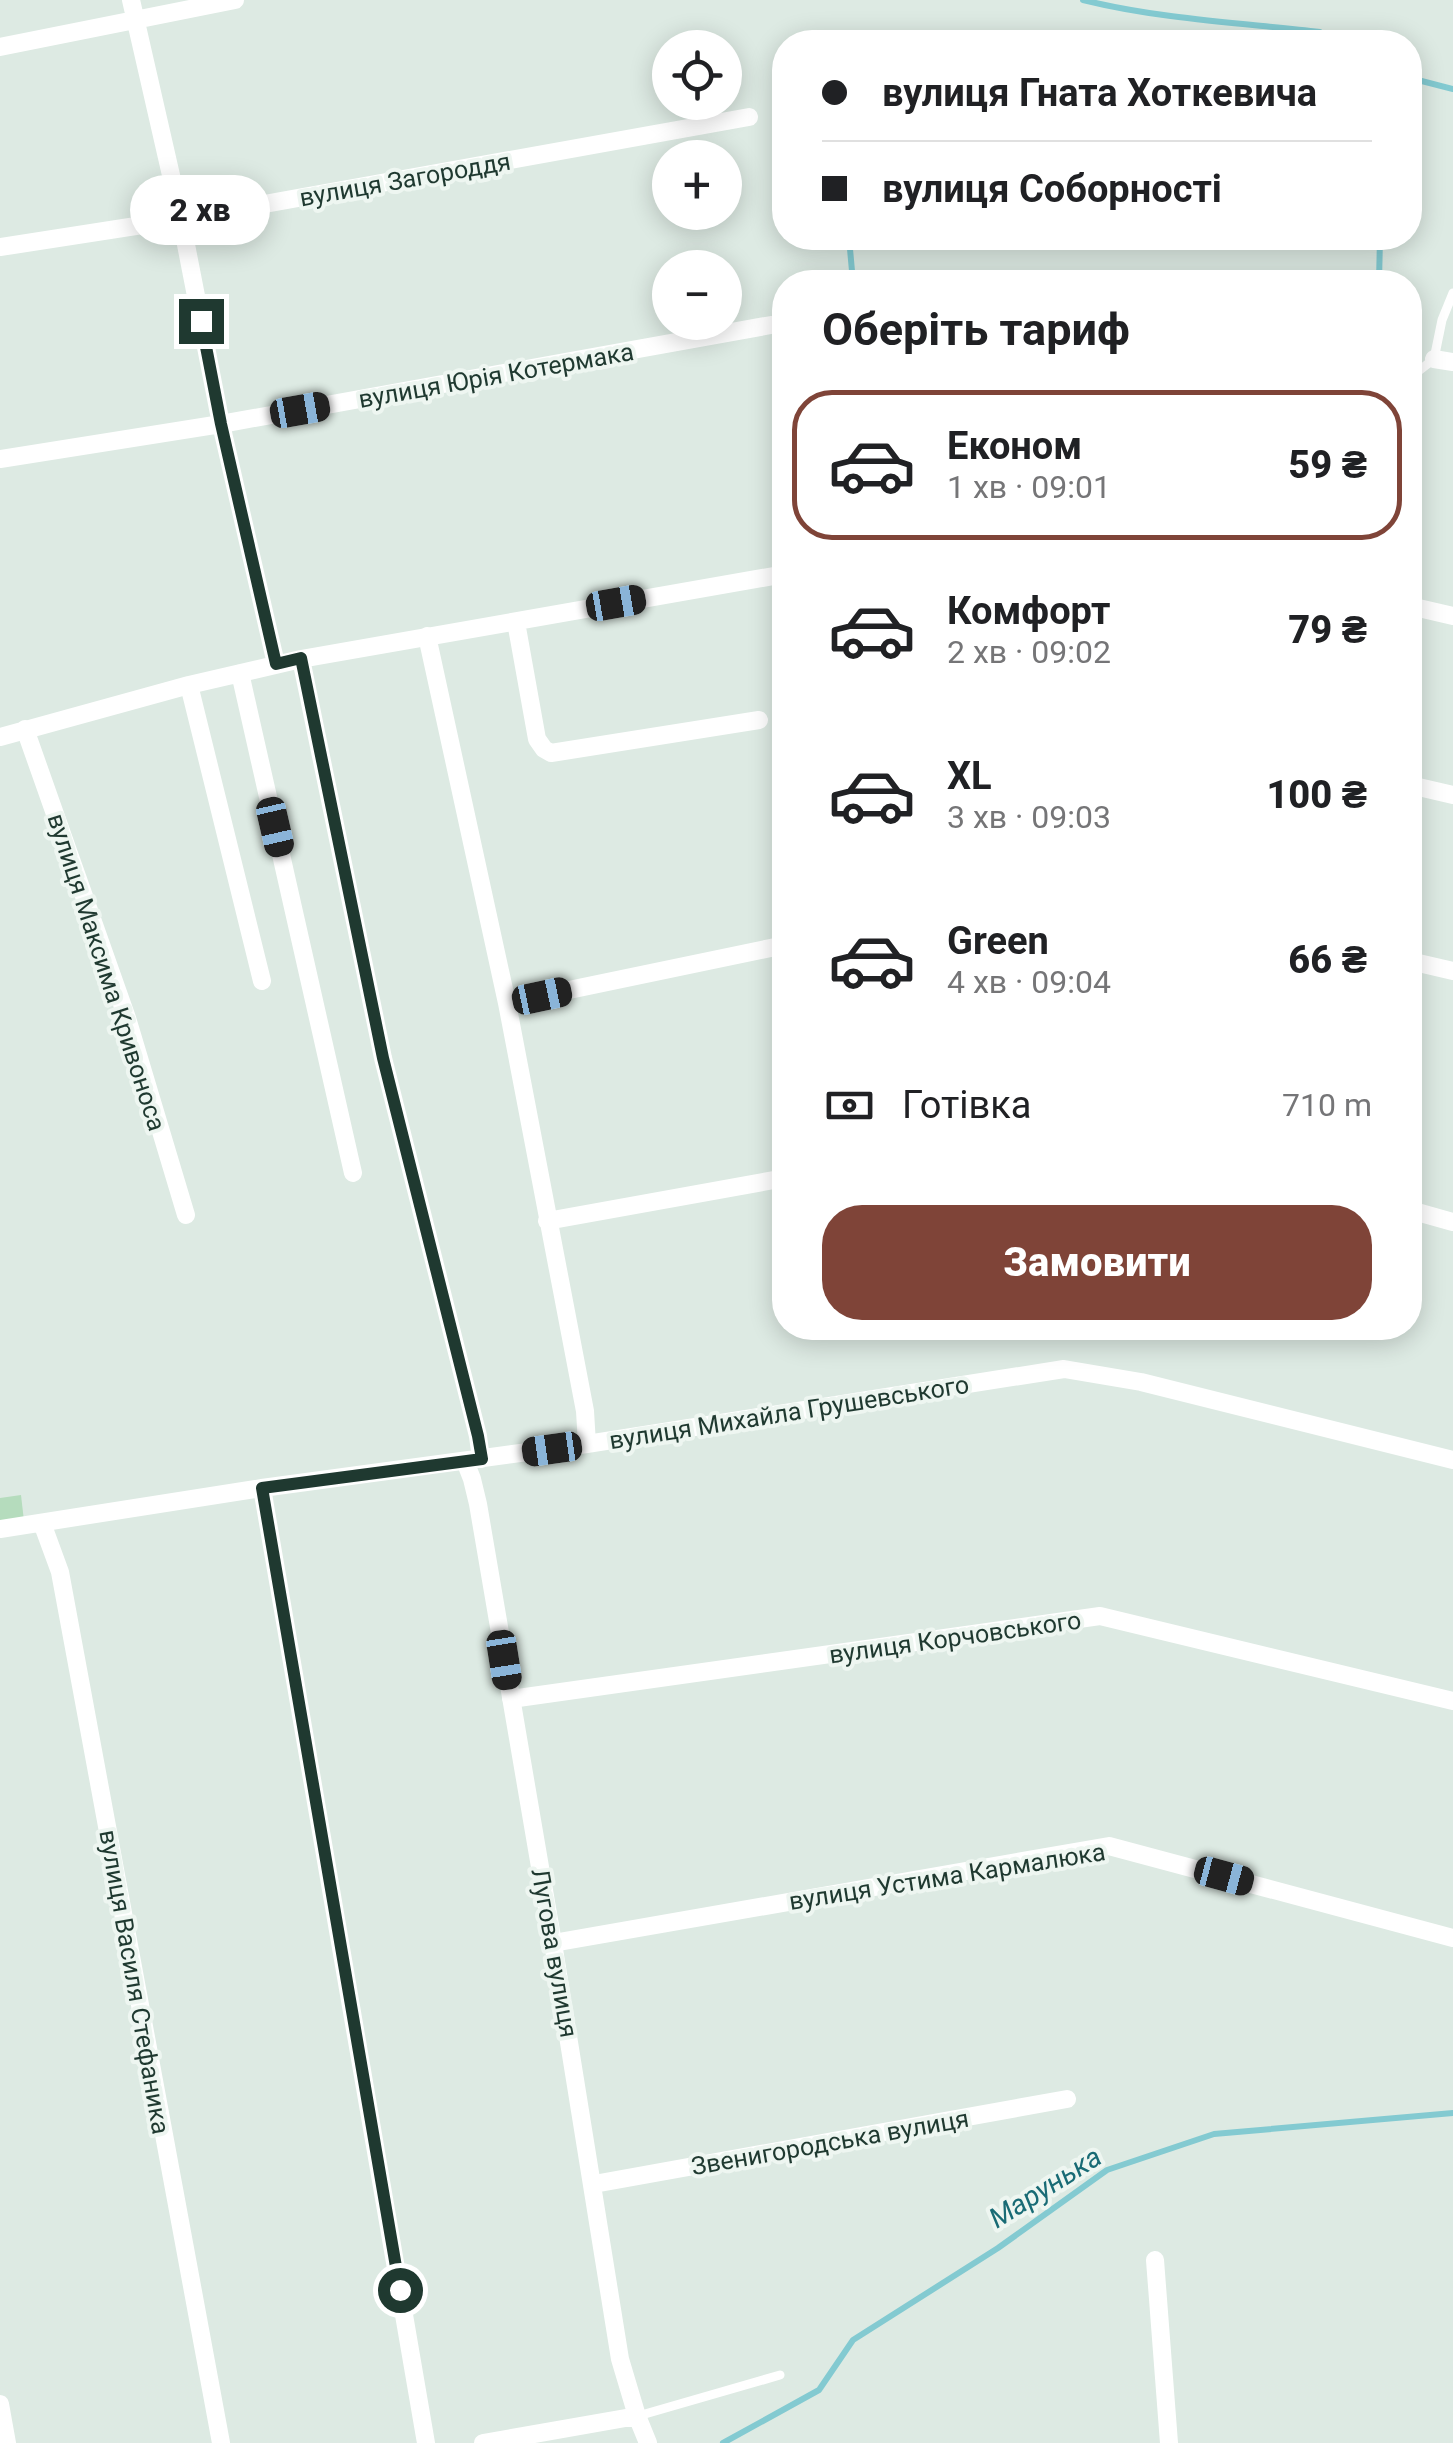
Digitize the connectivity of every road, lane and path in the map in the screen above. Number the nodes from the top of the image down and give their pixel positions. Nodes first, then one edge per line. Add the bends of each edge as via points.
1 (131, 0) edge
2 (235, 0) edge
3 (138, 22) junction
4 (0, 48) edge
5 (750, 117) dead end
6 (181, 218) junction
7 (0, 247) edge
8 (1453, 292) edge
9 (771, 325) dead end
10 (1434, 359) junction
11 (1453, 362) edge
12 (1422, 368) edge
13 (221, 424) junction
14 (0, 458) edge
15 (772, 576) edge
16 (1422, 609) edge
17 (1453, 616) edge
18 (516, 622) junction
19 (428, 636) junction
20 (301, 658) junction
21 (276, 664) junction
22 (240, 673) junction
23 (189, 685) junction
24 (759, 720) dead end
25 (25, 729) junction
26 (0, 737) edge
27 (1422, 789) edge
28 (1453, 795) edge
29 (772, 948) edge
30 (1422, 964) edge
31 (1453, 972) edge
32 (262, 981) dead end
33 (507, 1003) junction
34 (353, 1174) dead end
35 (772, 1180) edge
36 (1422, 1213) edge
37 (186, 1216) dead end
38 (548, 1221) junction
39 (1453, 1222) edge
40 (587, 1444) junction
41 (473, 1460) junction
42 (1453, 1460) edge
43 (262, 1488) junction
44 (42, 1523) junction
45 (0, 1530) edge
46 (510, 1699) junction
47 (1453, 1702) edge
48 (1453, 1938) edge
49 (554, 1943) junction
50 (1067, 2100) dead end
51 (594, 2184) junction
52 (1155, 2260) dead end
53 (780, 2376) dead end
54 (0, 2404) edge
55 (637, 2416) junction
56 (7, 2443) edge
57 (220, 2443) edge
58 (426, 2443) edge
59 (483, 2443) edge
60 (648, 2443) edge
61 (1170, 2443) edge

1 - 3 street
2 - 3 street
3 - 4 street
3 - 6 street
5 - 6 street, вулиця Загороддя
6 - 7 street, вулиця Загороддя
6 - 13 street
8 - 10 lane
9 - 13 street, вулиця Юрія Котермака
10 - 11 street
10 - 12 lane
13 - 14 street, вулиця Юрія Котермака
13 - 21 street
15 - 18 street
16 - 17 street
18 - 19 street
18 - 24 street via 537,739 550,753
19 - 20 street
19 - 33 street
20 - 21 street
20 - 41 street, Лугова вулиця via 383,1058 478,1436
21 - 22 street
22 - 23 street
22 - 34 street
23 - 25 street
23 - 32 street
25 - 26 street
25 - 37 street, вулиця Максима Кривоноса via 127,1018
27 - 28 street
29 - 33 street
30 - 31 street
33 - 38 street
35 - 38 street
36 - 39 street
38 - 40 street
40 - 41 street, вулиця Михайла Грушевського
40 - 42 street, вулиця Михайла Грушевського via 1064,1369
41 - 43 street, вулиця Михайла Грушевського
41 - 46 street, Лугова вулиця
43 - 44 street, вулиця Михайла Грушевського
43 - 58 street
44 - 45 street, вулиця Михайла Грушевського
44 - 57 street, вулиця Василя Стефаника via 60,1572
46 - 47 street, вулиця Корчовського via 1100,1616
46 - 49 street, Лугова вулиця
48 - 49 street, вулиця Устима Кармалюка via 1109,1846
49 - 51 street, Лугова вулиця
50 - 51 street, Звенигородська вулиця
51 - 55 street, Лугова вулиця via 620,2358
52 - 61 street
53 - 55 lane
54 - 56 street
55 - 59 street
55 - 60 street, Лугова вулиця

